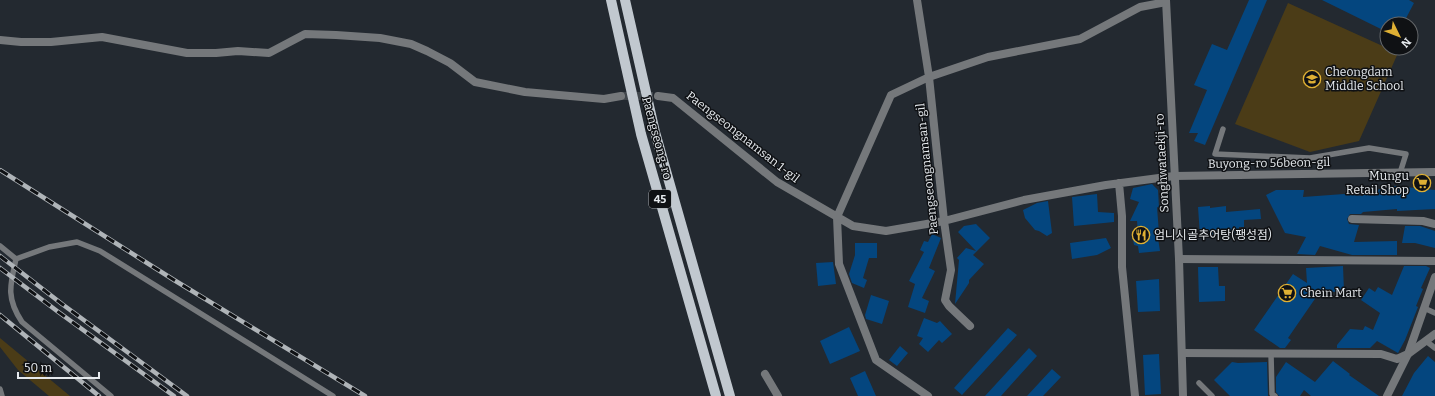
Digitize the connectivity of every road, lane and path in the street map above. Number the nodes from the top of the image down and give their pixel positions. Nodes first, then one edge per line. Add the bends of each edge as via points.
1 (611, 0) edge
2 (625, 0) edge
3 (917, 0) edge
4 (1166, 1) edge
5 (1138, 4) edge
6 (0, 40) edge
7 (930, 77) junction
8 (621, 96) tunnel mouth
9 (658, 96) tunnel mouth
10 (1222, 129) dead end
11 (1435, 172) edge
12 (1400, 173) junction
13 (1174, 176) junction
14 (1119, 183) junction
15 (837, 217) junction
16 (1352, 219) dead end
17 (944, 221) junction
18 (1435, 224) edge
19 (0, 246) edge
20 (16, 259) junction
21 (1179, 259) junction
22 (1435, 261) edge
23 (1435, 277) edge
24 (1424, 308) junction
25 (1435, 313) edge
26 (970, 326) dead end
27 (1435, 334) edge
28 (1426, 341) junction
29 (1435, 348) edge
30 (1182, 353) junction
31 (1271, 354) junction
32 (1408, 354) junction
33 (765, 374) dead end
34 (1199, 382) dead end
35 (0, 389) edge
36 (2, 396) edge
37 (111, 396) edge
38 (333, 396) edge
39 (716, 396) edge
40 (730, 396) edge
41 (778, 396) edge
42 (928, 396) edge
43 (1135, 396) edge
44 (1183, 396) edge
45 (1212, 396) edge
46 (1274, 396) edge
47 (1387, 396) edge

1 - 39 main road, Paengseong-ro / 45 via 641,134
2 - 40 main road, Paengseong-ro / 45 via 655,132
3 - 7 street, Paengseongnamsan-gil
4 - 5 street
4 - 13 street, Songhwataekji-ro
5 - 7 street via 1080,39 988,57
6 - 8 street via 51,42 102,37 187,53 269,53 305,34 336,34 411,44 450,63 475,82 525,92 604,99
7 - 15 street via 891,95
7 - 17 street, Paengseongnamsan-gil
9 - 15 street, Paengseongnamsan 1-gil via 673,98 777,182
10 - 12 lane via 1215,154 1310,158 1370,148 1406,154
11 - 12 street, Buyong-ro 56beon-gil
12 - 13 street, Buyong-ro 56beon-gil
13 - 14 street, Buyong-ro 56beon-gil
13 - 21 street, Songhwataekji-ro
14 - 17 street, Buyong-ro 56beon-gil via 1024,200
14 - 43 street via 1122,267
15 - 17 street, Paengseongnamsan 1-gil via 853,226 886,231
15 - 42 street via 839,264 876,360
16 - 18 street via 1422,221
17 - 26 street, Paengseongnamsan-gil via 950,270 946,300
19 - 20 lane
20 - 37 lane via 10,288 14,310 22,322
20 - 38 lane via 49,247 77,242 100,251
21 - 22 street
21 - 30 street, Songhwataekji-ro
23 - 24 street
24 - 25 lane
24 - 32 street
27 - 28 street
28 - 29 lane
28 - 32 street
30 - 31 street
30 - 44 street, Songhwataekji-ro
31 - 32 street via 1381,354 1397,359
31 - 46 lane
32 - 47 street
33 - 41 street
34 - 45 lane
35 - 36 lane

